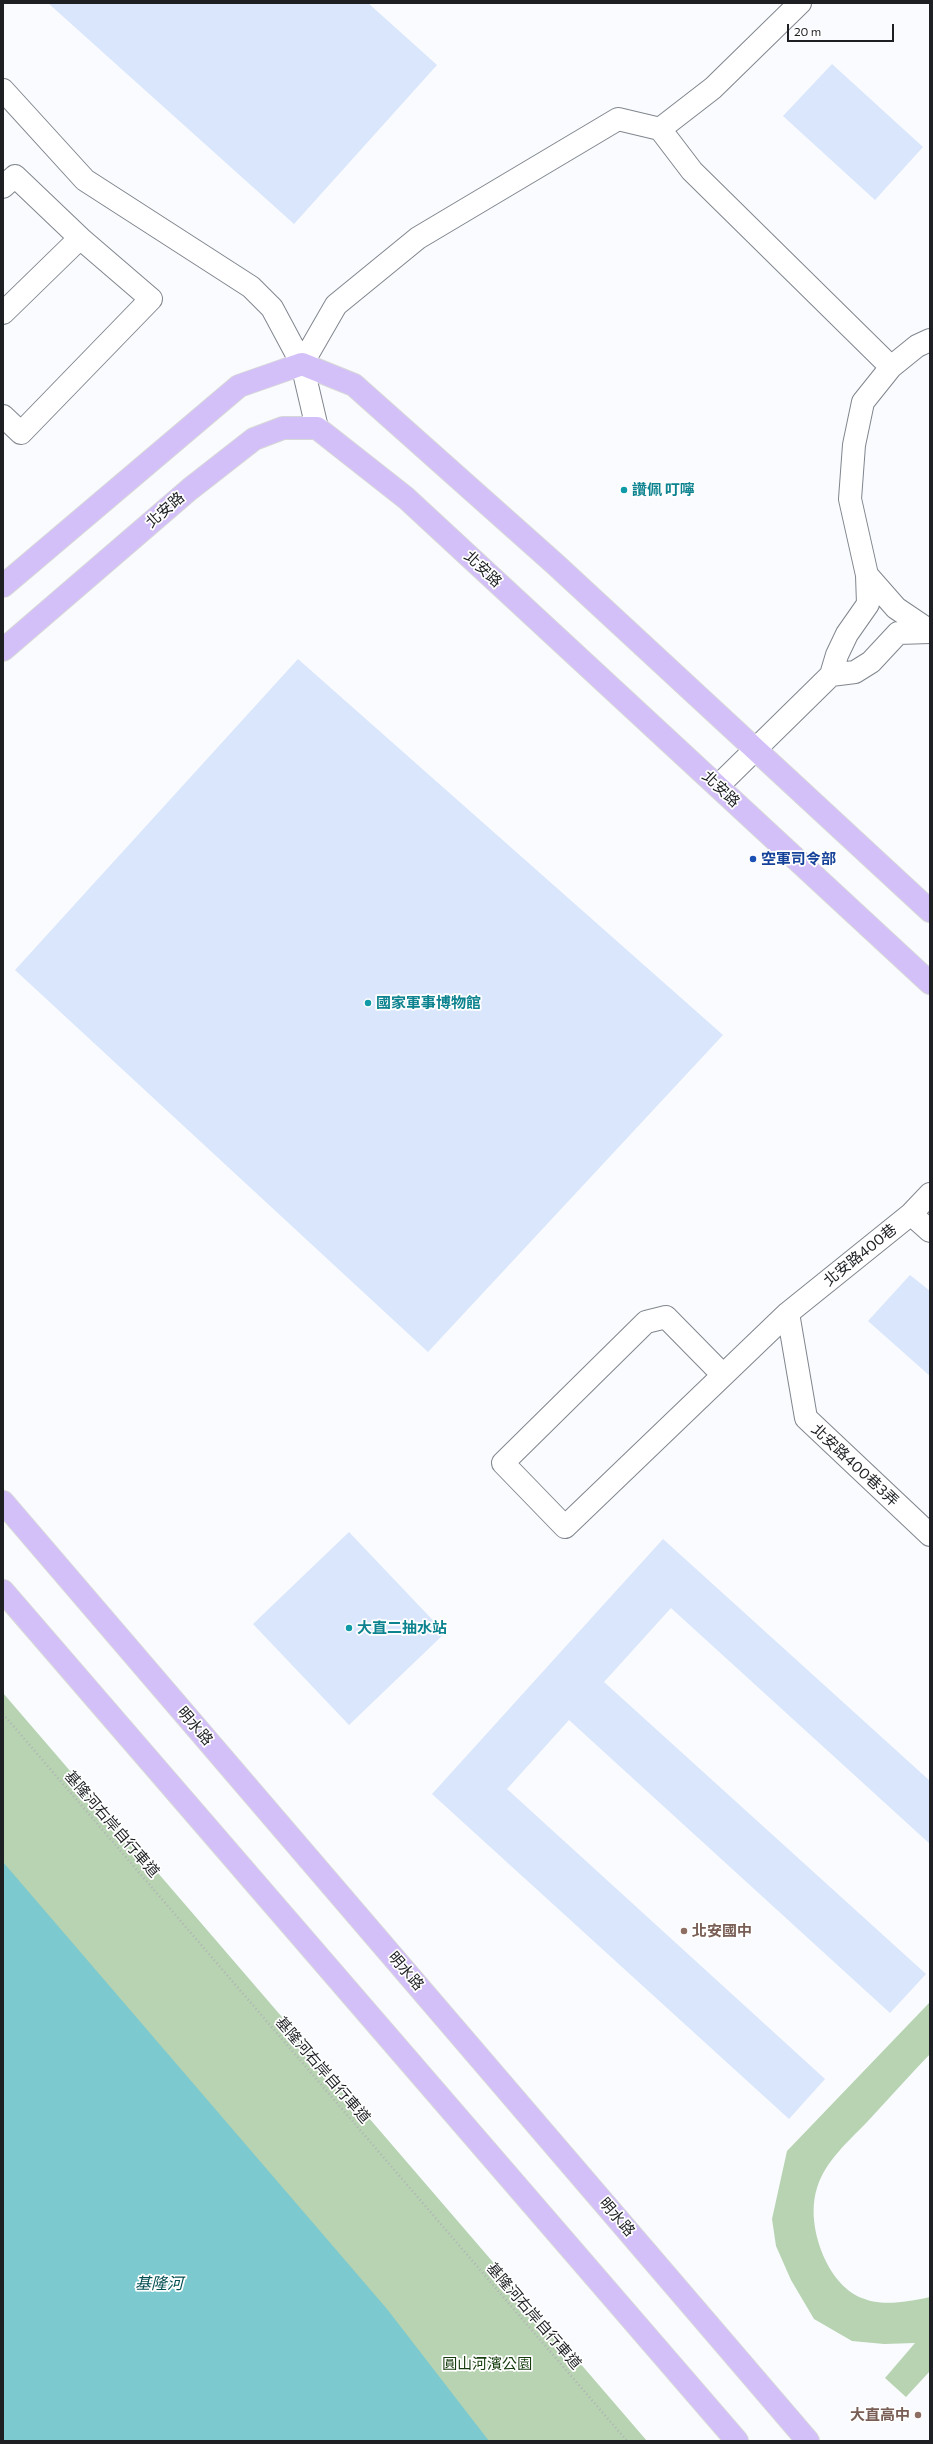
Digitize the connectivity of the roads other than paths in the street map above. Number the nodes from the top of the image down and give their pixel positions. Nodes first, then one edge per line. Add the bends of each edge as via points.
1 (800, 3) edge
2 (3, 90) edge
3 (660, 129) junction
4 (3, 187) edge
5 (80, 238) junction
6 (3, 313) edge
7 (930, 340) edge
8 (302, 364) junction
9 (891, 367) junction
10 (3, 416) edge
11 (317, 428) junction
12 (867, 575) junction
13 (3, 586) edge
14 (930, 631) edge
15 (3, 650) edge
16 (831, 675) junction
17 (754, 750) junction
18 (718, 786) junction
19 (930, 911) edge
20 (930, 983) edge
21 (930, 1194) edge
22 (911, 1214) junction
23 (930, 1231) edge
24 (788, 1313) junction
25 (724, 1375) junction
26 (3, 1502) edge
27 (930, 1536) edge
28 (3, 1591) edge
29 (737, 2441) edge
30 (808, 2441) edge

1 - 3 street via 713,88
2 - 8 street via 85,180 251,287 272,308
3 - 8 street via 618,119 418,238 336,305
3 - 9 street via 692,171
4 - 5 street via 15,176
5 - 6 street
5 - 10 street via 151,299 21,433
7 - 9 street via 917,346
8 - 11 street
8 - 13 main road via 239,386
8 - 17 main road via 354,385 555,564
9 - 12 street via 863,402 854,445 850,499
11 - 15 main road, 北安路 via 283,428 254,439 190,489
11 - 18 main road, 北安路 via 406,498
12 - 14 street via 896,608
12 - 16 street via 868,604 847,634
14 - 16 street via 898,633 871,662 855,672
16 - 17 street
17 - 18 street
17 - 19 main road
18 - 20 main road, 北安路
21 - 22 street, 北安路400巷
22 - 23 street
22 - 24 street, 北安路400巷
24 - 25 street, 北安路400巷
24 - 27 street, 北安路400巷3弄 via 806,1418
25 - 25 street, 北安路400巷 via 565,1527 503,1463 646,1322 666,1317
26 - 30 main road, 明水路
28 - 29 main road

